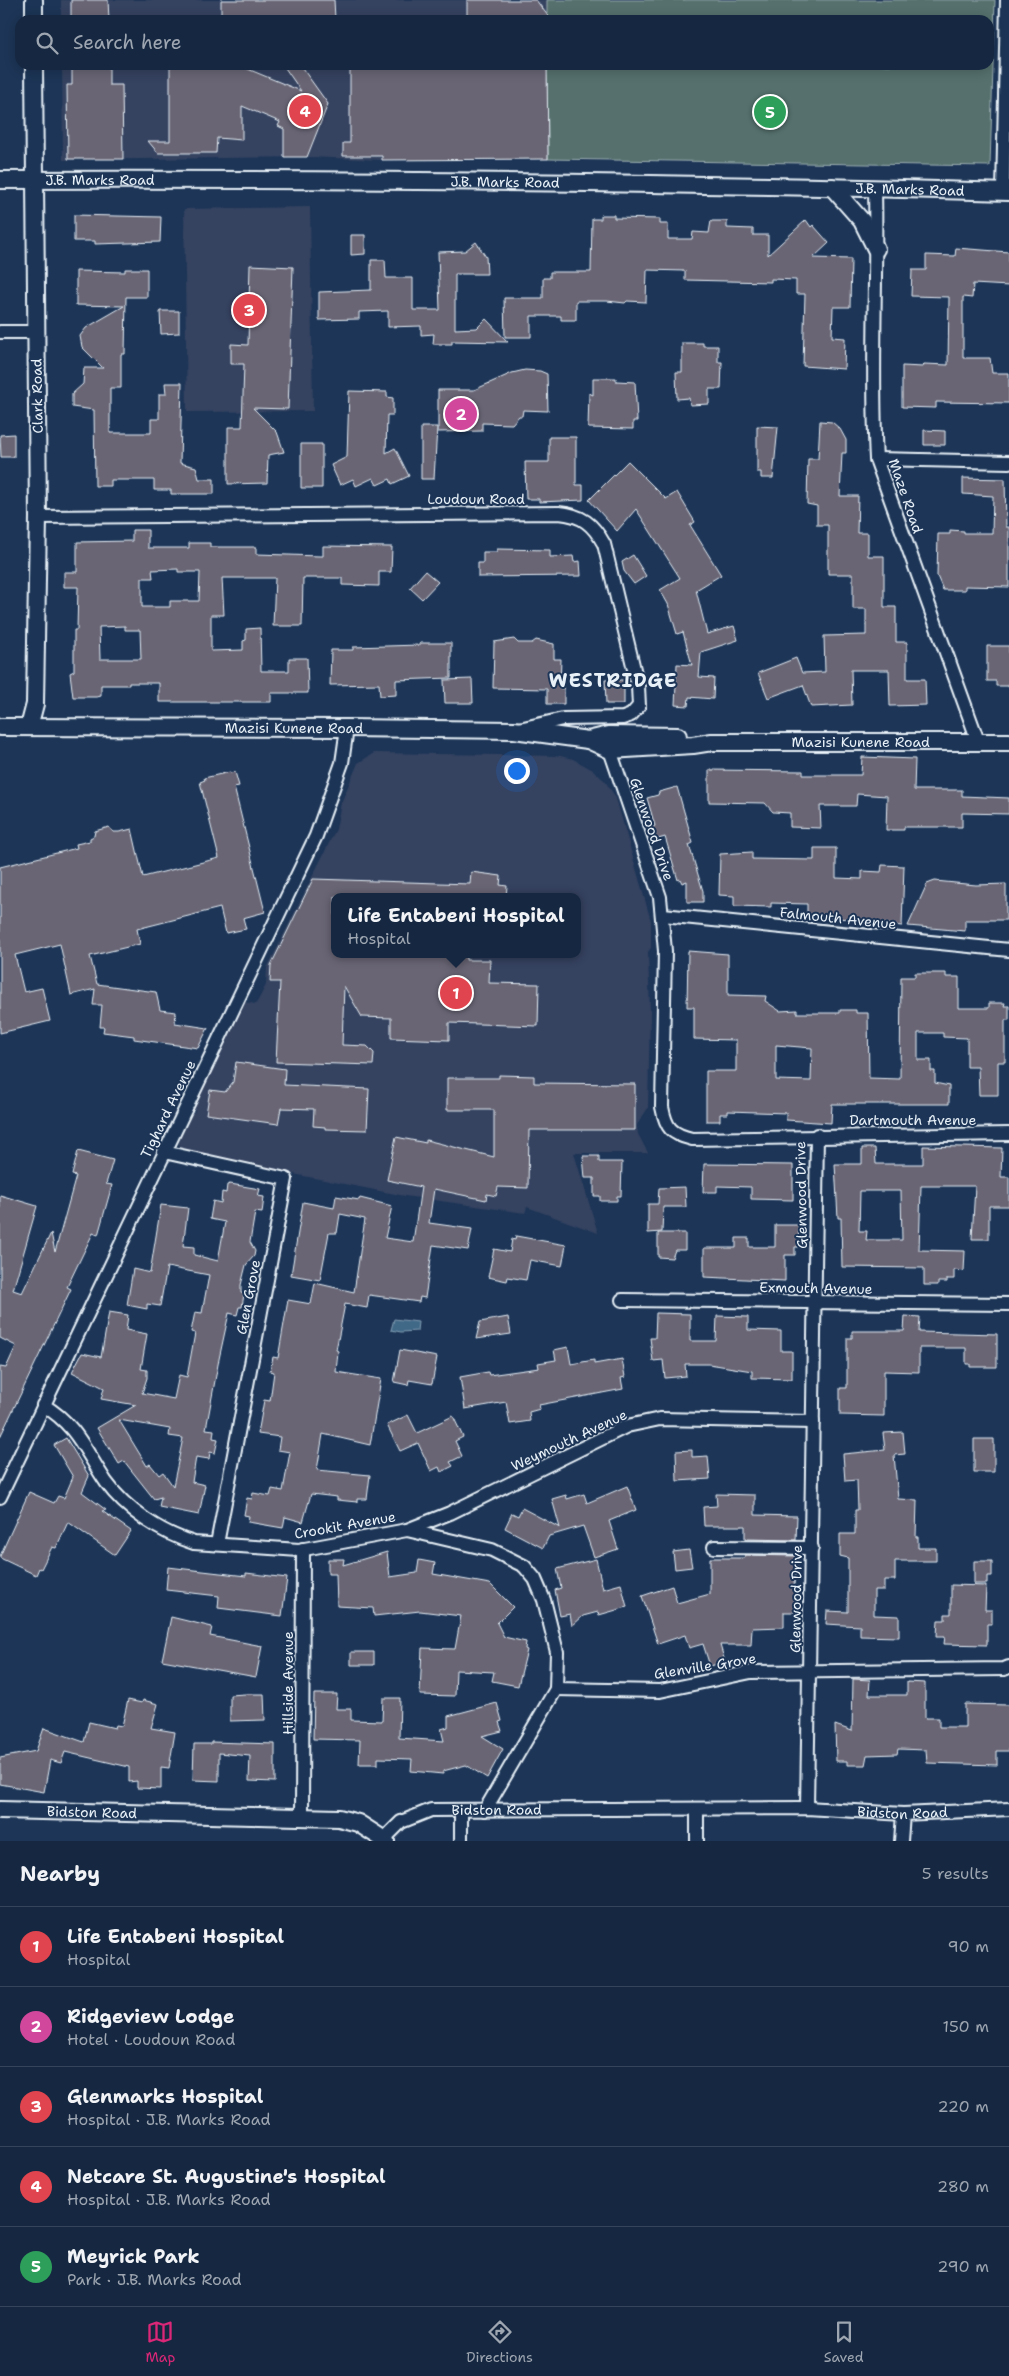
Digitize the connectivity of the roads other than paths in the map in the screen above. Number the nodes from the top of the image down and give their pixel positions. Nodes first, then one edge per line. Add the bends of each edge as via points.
1 (34, 0) edge
2 (1007, 0) edge
3 (34, 15) edge
4 (34, 70) edge
5 (0, 180) edge
6 (35, 180) junction
7 (832, 187) junction
8 (874, 188) junction
9 (1006, 192) edge
10 (876, 250) junction
11 (0, 332) edge
12 (36, 332) junction
13 (876, 459) junction
14 (1009, 462) edge
15 (38, 517) junction
16 (0, 727) edge
17 (29, 727) junction
18 (347, 728) junction
19 (514, 730) junction
20 (978, 741) junction
21 (1009, 742) edge
22 (610, 743) junction
23 (663, 915) junction
24 (1009, 950) edge
25 (1009, 1134) edge
26 (817, 1135) junction
27 (164, 1152) junction
28 (622, 1300) dead end
29 (816, 1303) junction
30 (1009, 1304) edge
31 (43, 1405) junction
32 (813, 1422) junction
33 (0, 1497) edge
34 (407, 1530) junction
35 (217, 1544) junction
36 (714, 1547) dead end
37 (812, 1548) junction
38 (303, 1549) junction
39 (1009, 1667) edge
40 (810, 1670) junction
41 (556, 1689) junction
42 (806, 1808) junction
43 (1009, 1809) edge
44 (0, 1810) edge
45 (461, 1810) junction
46 (486, 1810) junction
47 (697, 1810) junction
48 (903, 1814) junction
49 (302, 1816) junction
50 (385, 1840) edge
51 (460, 1841) edge
52 (697, 1841) edge
53 (901, 1841) edge

1 - 3 street
2 - 9 street
4 - 6 street, Clark Road
5 - 6 street, J.B. Marks Road
6 - 7 street, J.B. Marks Road
6 - 12 street, Clark Road
7 - 8 street, J.B. Marks Road
7 - 10 street via 862,221
8 - 9 street, J.B. Marks Road
8 - 10 street, Maze Road
10 - 13 street, Maze Road
11 - 12 street
12 - 15 street, Clark Road
13 - 14 street
13 - 20 street, Maze Road
15 - 17 street, Clark Road via 35,704
15 - 19 street, Loudoun Road via 549,513 578,516 595,530 604,544 638,686 639,706 631,715 622,718 563,719
16 - 17 street, Mazisi Kunene Road
17 - 18 street, Mazisi Kunene Road
18 - 19 street, Mazisi Kunene Road
18 - 27 street, Tighard Avenue via 342,763 316,836
19 - 22 street, Mazisi Kunene Road
20 - 21 street, Mazisi Kunene Road
20 - 22 street, Mazisi Kunene Road via 712,742 692,737
22 - 23 street, Glenwood Drive
23 - 24 street, Falmouth Avenue
23 - 26 street, Glenwood Drive via 662,1107 665,1122 676,1135 692,1139
25 - 26 street, Dartmouth Avenue
26 - 29 street, Glenwood Drive
27 - 31 street, Tighard Avenue
27 - 35 street, Glen Grove via 286,1179
28 - 29 street, Exmouth Avenue
29 - 30 street, Exmouth Avenue
29 - 32 street, Glenwood Drive
31 - 33 street, Tighard Avenue
31 - 35 street, Crookit Avenue via 68,1423 107,1483 133,1510 177,1538
32 - 34 street, Weymouth Avenue via 649,1420 627,1426 450,1513
32 - 37 street, Glenwood Drive
34 - 38 street, Crookit Avenue
34 - 41 street, Crookit Avenue via 492,1550 524,1566 544,1600 554,1637 558,1667
35 - 38 street, Crookit Avenue
36 - 37 street
37 - 40 street, Glenwood Drive
38 - 49 street, Hillside Avenue
39 - 40 street, Glenville Grove
40 - 41 street, Glenville Grove via 751,1672 660,1691
40 - 42 street, Glenwood Drive
41 - 46 street, Crookit Avenue
42 - 47 street, Bidston Road
42 - 48 street, Bidston Road
43 - 48 street, Bidston Road
44 - 49 street, Bidston Road
45 - 46 street, Bidston Road
45 - 50 street, Bidston Road via 431,1810 418,1814 401,1822
45 - 51 street
46 - 47 street, Bidston Road
47 - 52 street
48 - 53 street
49 - 50 street, Bidston Road via 349,1820

